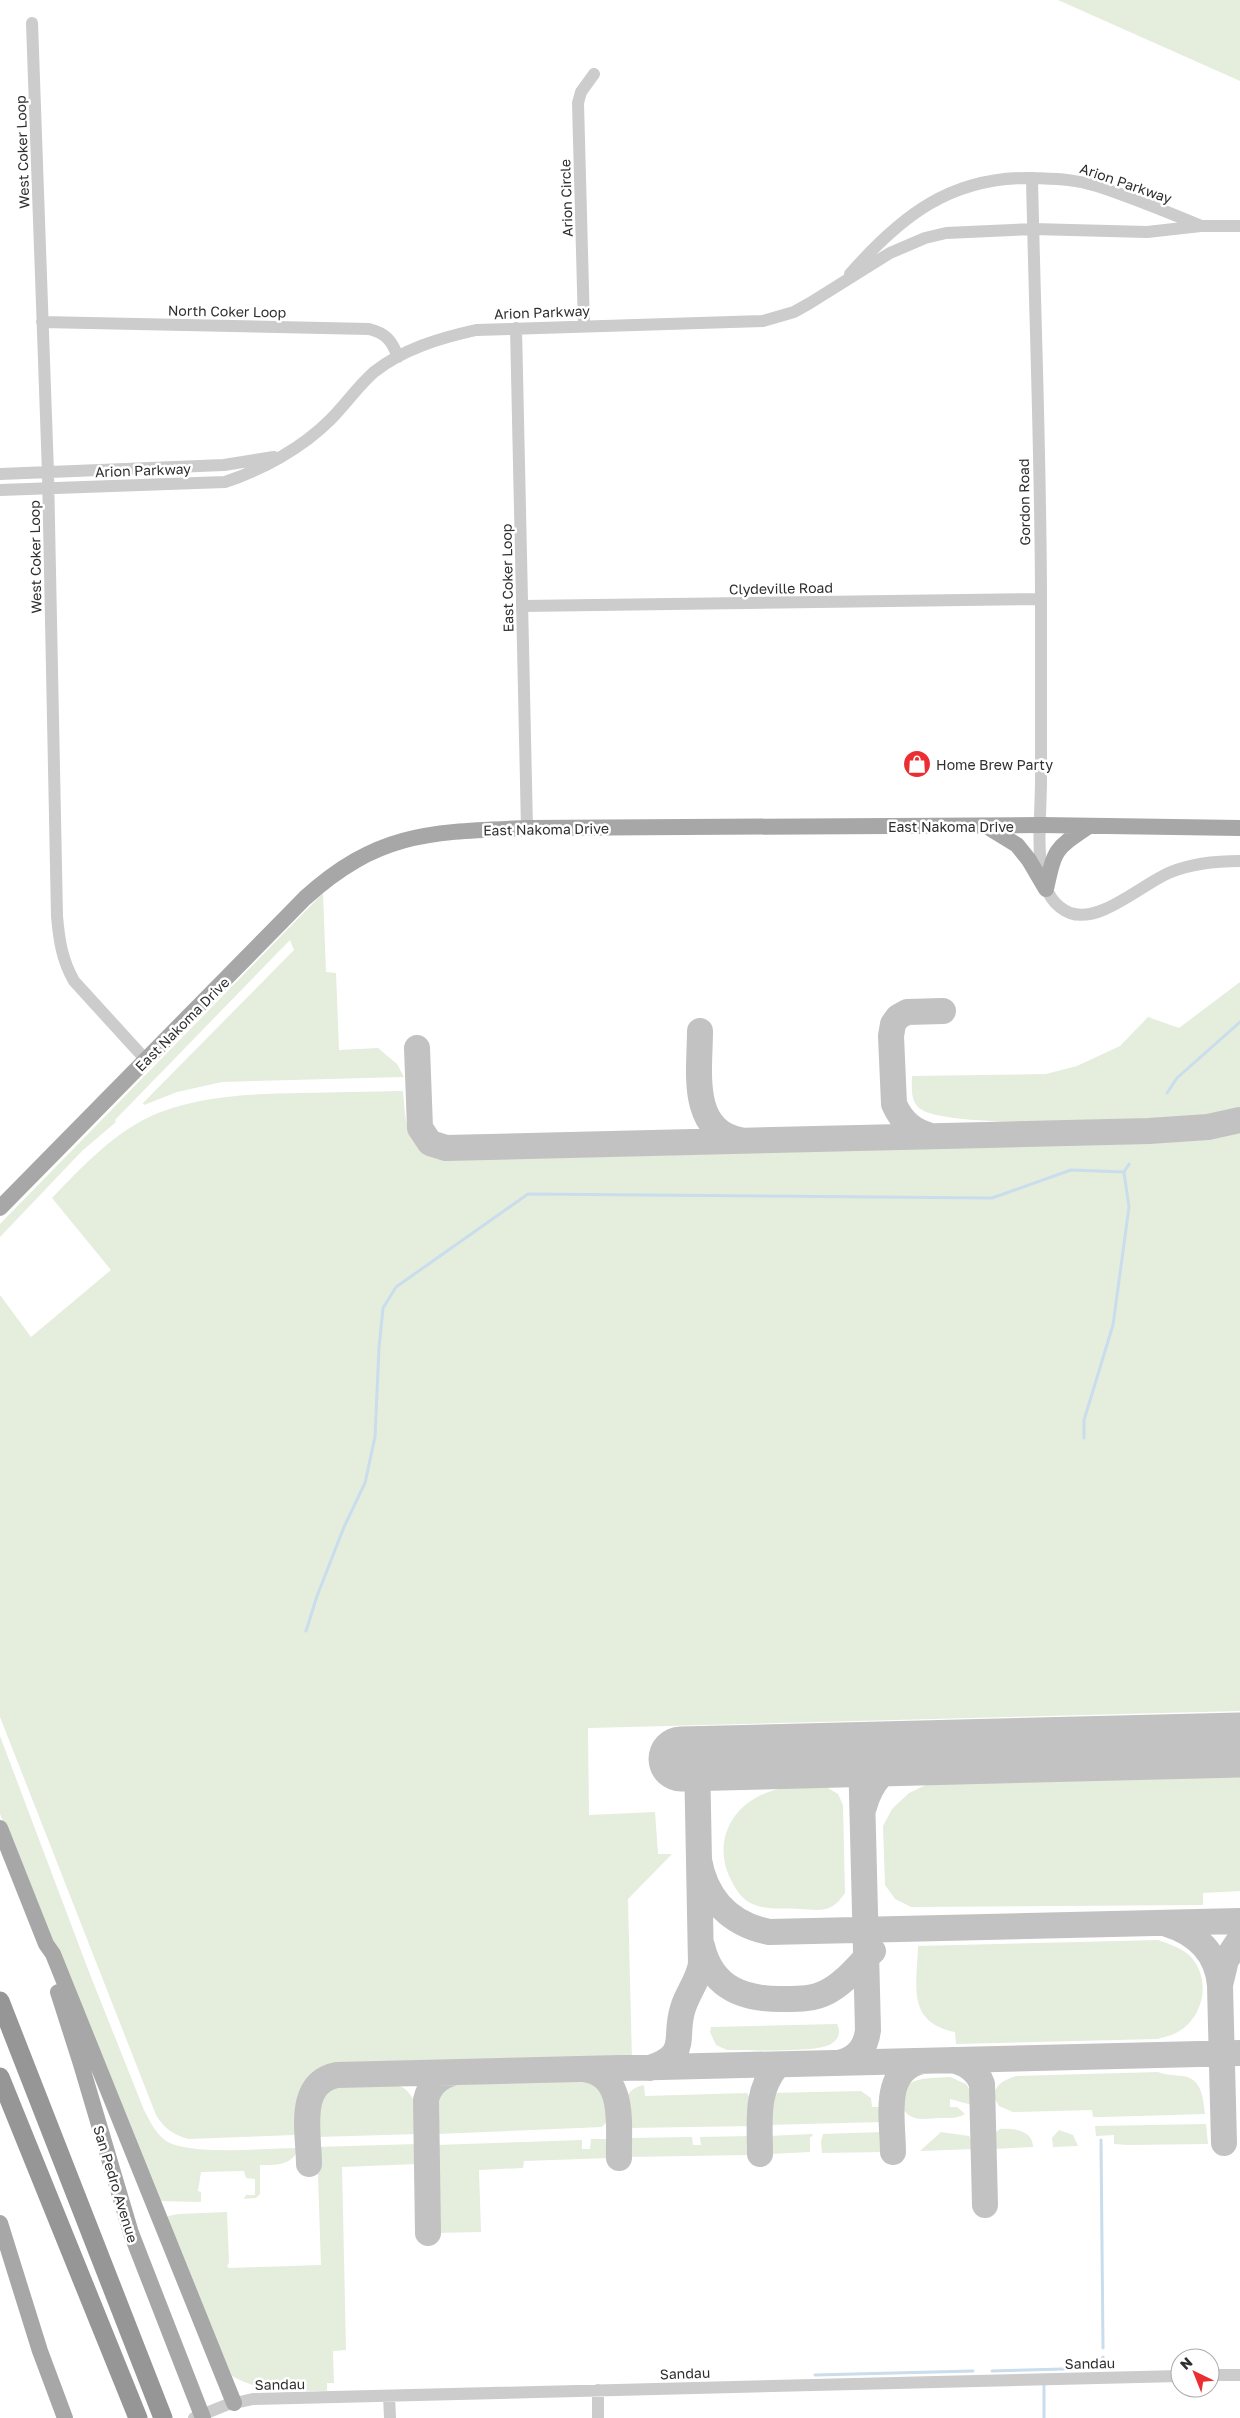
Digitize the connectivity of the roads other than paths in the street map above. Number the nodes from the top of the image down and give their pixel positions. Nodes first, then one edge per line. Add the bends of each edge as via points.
1 (32, 23) dead end
2 (594, 74) dead end
3 (1032, 178) junction
4 (1202, 226) junction
5 (1240, 226) edge
6 (1033, 229) junction
7 (838, 287) junction
8 (42, 322) junction
9 (584, 326) junction
10 (516, 328) junction
11 (398, 357) junction
12 (281, 456) junction
13 (48, 473) junction
14 (0, 474) edge
15 (48, 489) junction
16 (0, 490) edge
17 (1041, 599) junction
18 (522, 606) junction
19 (1041, 825) junction
20 (986, 826) junction
21 (1089, 826) junction
22 (527, 828) junction
23 (1240, 828) edge
24 (1240, 862) edge
25 (1046, 889) junction
26 (146, 1060) junction
27 (0, 1208) edge
28 (0, 1828) edge
29 (46, 1944) junction
30 (0, 2001) edge
31 (0, 2077) edge
32 (0, 2223) edge
33 (1240, 2374) edge
34 (1220, 2375) edge
35 (1170, 2376) edge
36 (598, 2390) junction
37 (389, 2396) junction
38 (226, 2405) junction
39 (65, 2418) edge
40 (138, 2418) edge
41 (163, 2418) edge
42 (194, 2418) edge
43 (203, 2418) edge
44 (390, 2418) edge
45 (598, 2418) edge

1 - 8 street, West Coker Loop
2 - 9 street, Arion Circle via 580,92 578,103
3 - 4 street, Arion Parkway via 1066,179 1096,185
3 - 6 street, Gordon Road
3 - 7 street, Arion Parkway via 1010,177 978,182 941,196 892,230
4 - 5 street, Arion Parkway
4 - 6 street, Arion Parkway via 1147,232
6 - 7 street, Arion Parkway via 971,230 925,238 890,253
6 - 17 street, Gordon Road
7 - 9 street, Arion Parkway via 794,312 763,321
8 - 11 street, North Coker Loop via 369,329 392,342
8 - 13 street, West Coker Loop
9 - 10 street, Arion Parkway
10 - 11 street, Arion Parkway via 476,330 447,336
10 - 18 street, East Coker Loop
11 - 12 street, Arion Parkway via 375,372 314,434
12 - 13 street, Arion Parkway via 224,465
12 - 15 street, Arion Parkway via 253,473 225,482
13 - 14 street, Arion Parkway
13 - 15 street, West Coker Loop
15 - 16 street, Arion Parkway
15 - 26 street, West Coker Loop via 60,942 74,981
17 - 18 street, Clydeville Road
17 - 19 street, Gordon Road
18 - 22 street, East Coker Loop
19 - 20 main road, East Nakoma Drive
19 - 21 main road, East Nakoma Drive
19 - 25 street, Gordon Road via 1042,871
20 - 22 main road, East Nakoma Drive
20 - 25 main road via 1017,845
21 - 23 main road, East Nakoma Drive
21 - 25 main road via 1062,844 1053,856
22 - 26 main road, East Nakoma Drive via 421,835 383,846 341,868 305,898
24 - 25 street via 1217,861 1174,871 1093,914 1070,912 1050,897
26 - 27 main road, East Nakoma Drive
28 - 29 main road, San Pedro Avenue
29 - 38 main road, San Pedro Avenue via 53,1954
29 - 43 main road, San Pedro Avenue via 45,1958 81,2064 125,2215
30 - 41 highway
31 - 40 highway
32 - 39 main road via 37,2344
33 - 34 street
35 - 36 street, Sandau
36 - 37 street, Sandau
36 - 45 street
37 - 38 street, Sandau via 253,2399
37 - 44 street
38 - 42 street, Sandau

